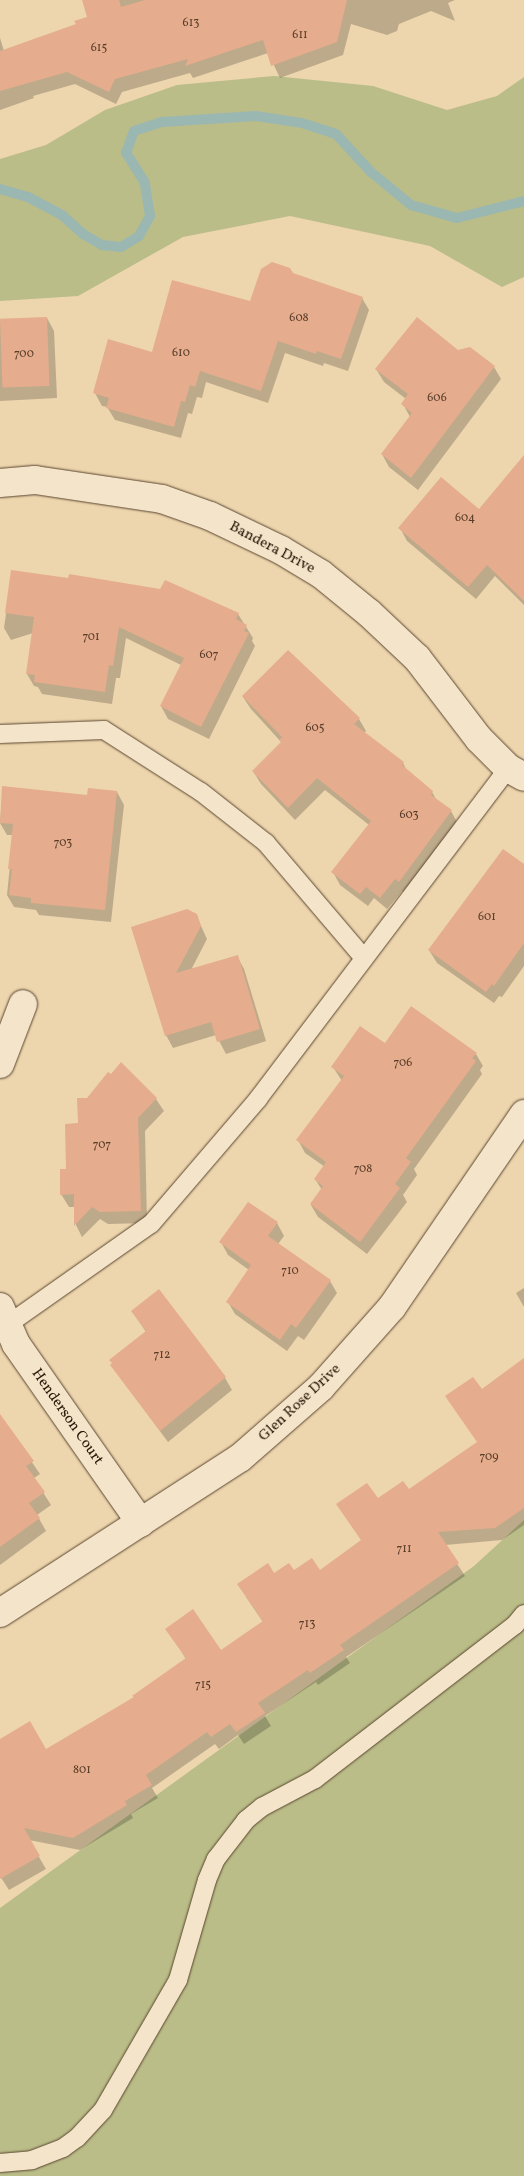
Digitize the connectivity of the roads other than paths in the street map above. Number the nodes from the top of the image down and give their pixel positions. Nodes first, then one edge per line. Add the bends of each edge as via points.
1 (0, 483) edge
2 (0, 734) edge
3 (516, 773) edge
4 (364, 958) junction
5 (23, 1004) dead end
6 (0, 1064) edge
7 (524, 1114) edge
8 (3, 1321) edge
9 (141, 1523) junction
10 (0, 1613) edge
11 (524, 1614) edge
12 (0, 2163) edge

1 - 3 street, Bandera Drive via 35,480 162,499 210,516 281,550 321,574 417,658 479,739
2 - 4 lane via 104,730 201,792 266,843
3 - 4 lane
4 - 8 lane via 258,1099 151,1224
5 - 6 street
7 - 9 street, Glen Rose Drive via 392,1307 321,1387 240,1458
8 - 9 street, Henderson Court
9 - 10 street, Glen Rose Drive
11 - 12 lane via 516,1625 315,1779 262,1807 246,1820 216,1859 207,1880 178,1980 103,2110 63,2148 32,2160

